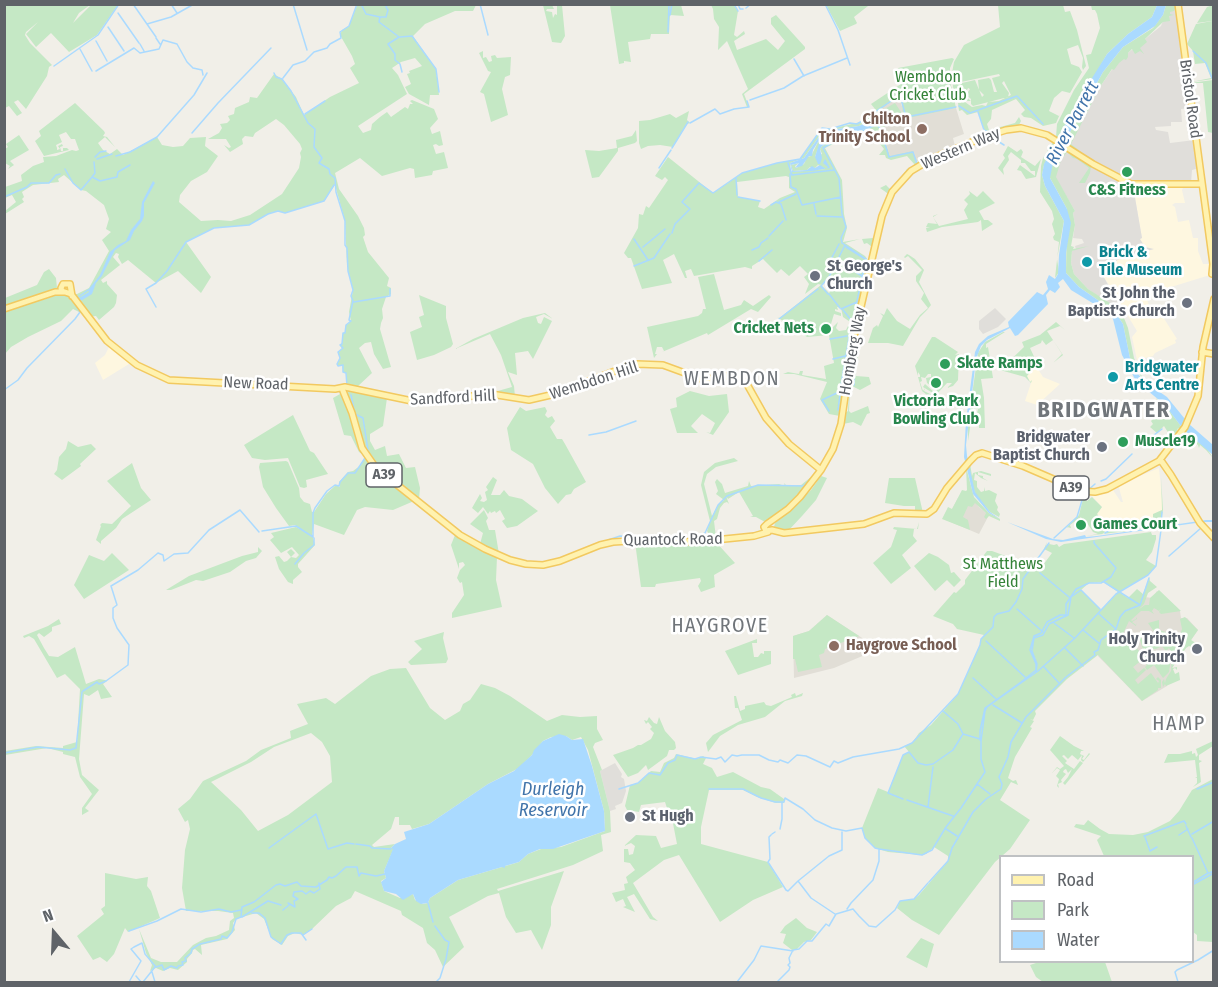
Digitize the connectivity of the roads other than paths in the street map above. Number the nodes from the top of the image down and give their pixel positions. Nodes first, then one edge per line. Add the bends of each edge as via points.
1 (1178, 4) edge
2 (906, 175) joint
3 (1202, 184) junction
4 (1213, 265) edge
5 (1213, 275) edge
6 (1214, 299) edge
7 (1214, 306) edge
8 (4, 309) edge
9 (1203, 352) junction
10 (1214, 354) edge
11 (341, 390) junction
12 (523, 400) joint
13 (1160, 463) junction
14 (821, 470) junction
15 (769, 529) junction
16 (1214, 538) edge

1 - 3 main road, Bristol Road
2 - 3 main road, Western Way / A39 via 931,159 1005,130 1032,130 1134,185
2 - 14 main road, Homberg Way / A39 via 892,192 882,216 853,341 841,426
3 - 4 main road, Bristol Road
4 - 5 main road, Bristol Road
6 - 9 main road
7 - 9 main road
8 - 11 main road, New Road via 67,291 100,334 133,362 162,378
9 - 10 main road
9 - 13 main road via 1199,392 1190,421
11 - 12 main road, Sandford Hill via 411,402 488,394
11 - 15 main road, Quantock Road / A39 via 364,452 376,468 460,534 510,560 543,565 618,541 695,543
12 - 14 main road, Wembdon Hill via 549,396 633,364 663,365 704,380 733,376 747,385 766,418 789,444
13 - 15 main road, Quantock Road / A39 via 1095,492 1081,491 1012,462 976,455 929,513 897,513 859,525 788,533
13 - 16 main road via 1199,523
14 - 15 main road, Homberg Way / A39

